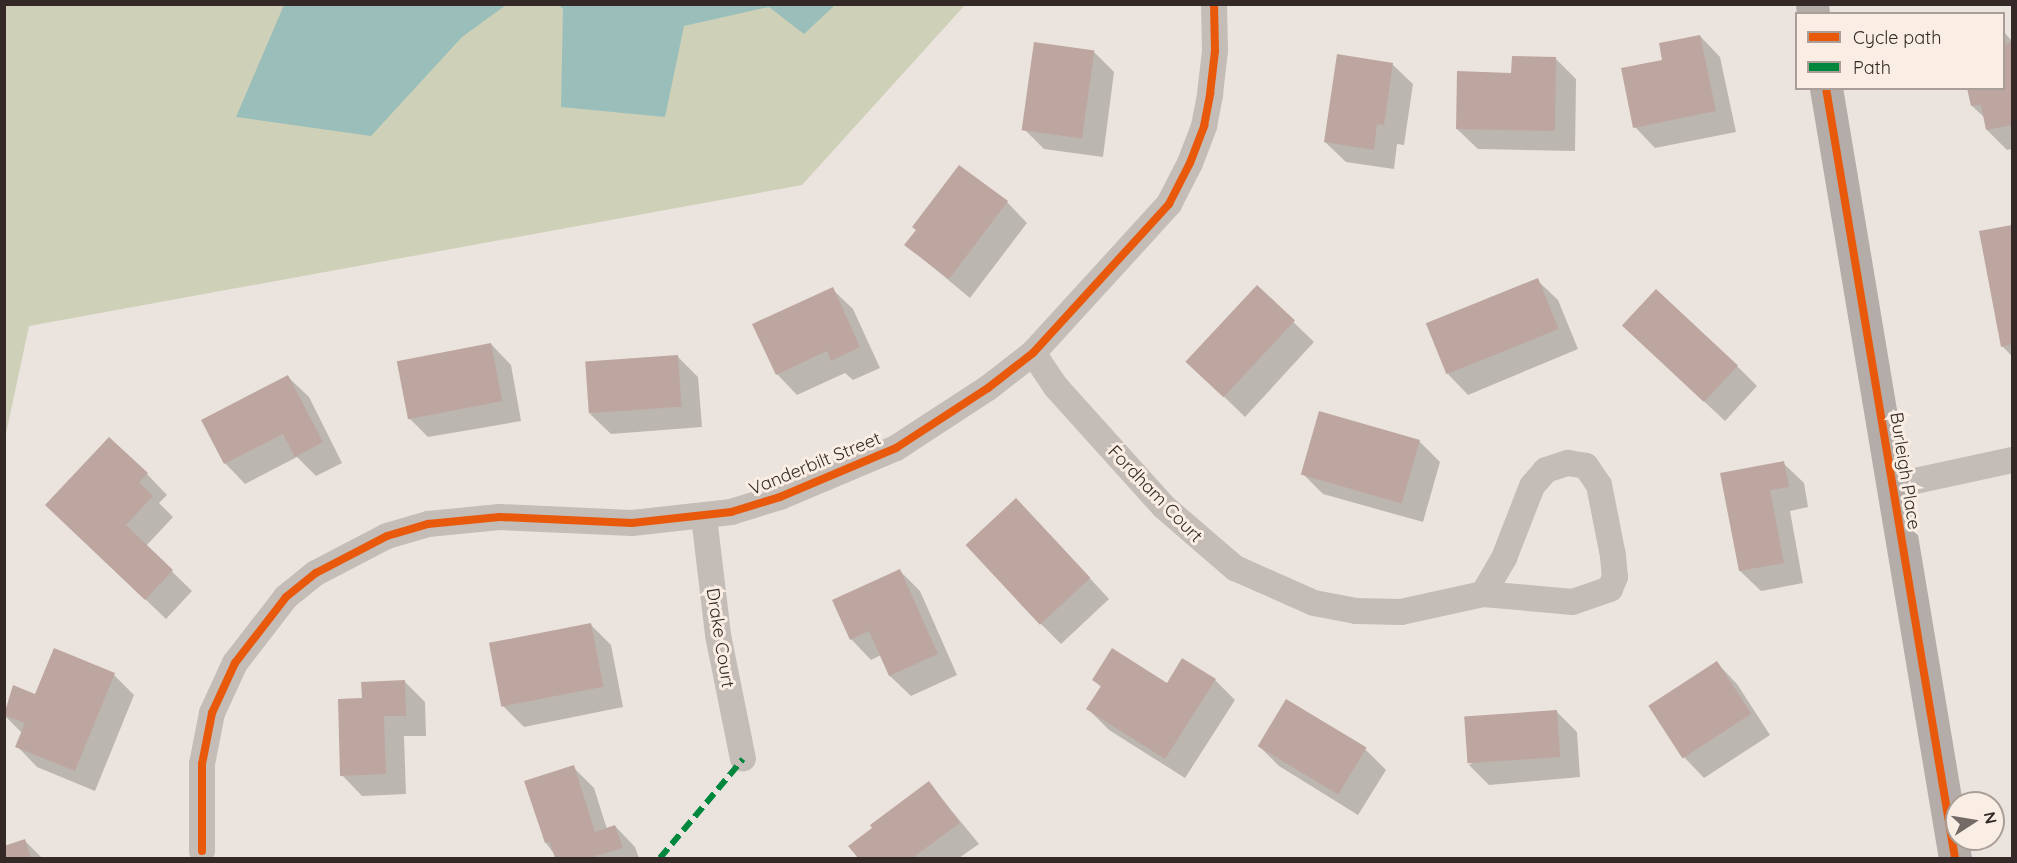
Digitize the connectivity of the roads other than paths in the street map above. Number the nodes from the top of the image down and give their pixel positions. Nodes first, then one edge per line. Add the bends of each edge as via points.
1 (1214, 4) edge
2 (1826, 90) edge
3 (1033, 353) junction
4 (2013, 460) edge
5 (1892, 486) junction
6 (704, 517) junction
7 (1483, 594) junction
8 (743, 759) dead end
9 (202, 851) dead end
10 (1956, 858) edge

1 - 3 street, Vanderbilt Street via 1215,51 1204,126 1169,204
2 - 5 street, Burleigh Place
3 - 6 street, Vanderbilt Street via 988,388 896,448 780,497
3 - 7 street, Fordham Court via 1056,387 1164,507 1235,568 1314,603 1356,611 1401,612
4 - 5 street
5 - 10 street, Burleigh Place
6 - 8 street, Drake Court via 718,635
6 - 9 street, Vanderbilt Street via 632,523 500,517 428,524 387,536 316,573 286,597 234,663 212,713 202,764
7 - 7 street, Fordham Court via 1573,602 1610,589 1615,578 1613,556 1601,495 1587,466 1568,463 1546,470 1532,486 1504,558

